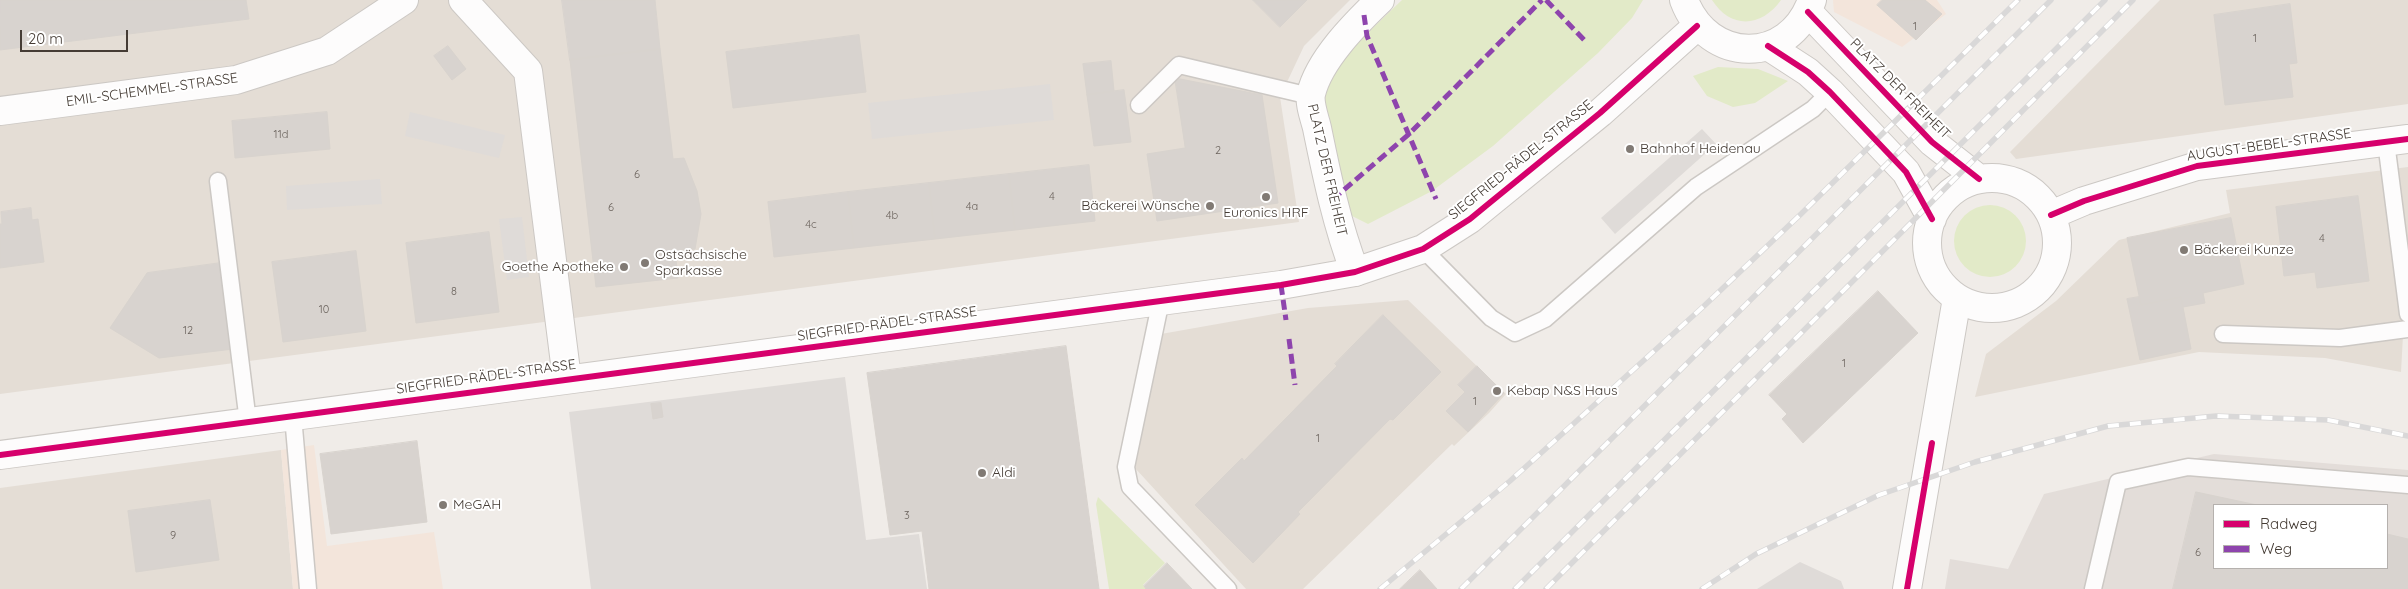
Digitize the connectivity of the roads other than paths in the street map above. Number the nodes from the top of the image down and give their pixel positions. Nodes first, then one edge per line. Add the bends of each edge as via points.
1 (404, 0) edge
2 (463, 0) edge
3 (1380, 0) edge
4 (1684, 0) edge
5 (1810, 6) edge
6 (1697, 26) junction
7 (1768, 46) junction
8 (1830, 92) junction
9 (1310, 96) junction
10 (1139, 105) dead end
11 (0, 111) edge
12 (2397, 140) edge
13 (1979, 179) junction
14 (218, 181) dead end
15 (2051, 215) junction
16 (1932, 219) junction
17 (1424, 249) junction
18 (1355, 272) junction
19 (1957, 298) junction
20 (1161, 300) junction
21 (2408, 314) edge
22 (2408, 329) edge
23 (2223, 334) dead end
24 (567, 379) junction
25 (293, 416) junction
26 (248, 422) junction
27 (0, 455) edge
28 (2408, 485) edge
29 (308, 589) edge
30 (1228, 589) edge
31 (1907, 589) edge
32 (2093, 589) edge

1 - 11 street, EMIL-SCHEMMEL-STRASSE via 327,51 236,80
2 - 24 street via 528,71
3 - 9 street, PLATZ DER FREIHEIT via 1322,67
4 - 6 street, PLATZ DER FREIHEIT
5 - 7 street, PLATZ DER FREIHEIT via 1792,33
5 - 13 street, PLATZ DER FREIHEIT via 1932,142
6 - 7 street, PLATZ DER FREIHEIT via 1730,47 1756,49
6 - 17 street, SIEGFRIED-RÄDEL-STRASSE via 1600,113 1470,219
7 - 8 street via 1808,72
8 - 16 street via 1906,172
8 - 17 lane via 1814,109 1696,187 1545,319 1514,334 1491,318
9 - 10 lane via 1179,65
9 - 18 street, PLATZ DER FREIHEIT via 1331,196
12 - 15 street, AUGUST-BEBEL-STRASSE via 2197,166 2084,201
12 - 21 lane
13 - 15 street via 2008,179 2022,184 2039,198
13 - 16 street via 1951,193
14 - 26 lane
15 - 19 street via 2057,252 2052,270 2042,285 2027,298 2010,305 1974,305
16 - 19 street via 1928,236 1934,272
17 - 18 street, SIEGFRIED-RÄDEL-STRASSE
18 - 20 street, SIEGFRIED-RÄDEL-STRASSE
19 - 31 street
20 - 24 street, SIEGFRIED-RÄDEL-STRASSE
20 - 30 lane via 1126,467 1130,487
22 - 23 lane via 2340,338
24 - 25 street, SIEGFRIED-RÄDEL-STRASSE
25 - 26 street, SIEGFRIED-RÄDEL-STRASSE
25 - 29 lane
26 - 27 street, SIEGFRIED-RÄDEL-STRASSE
28 - 32 lane via 2188,467 2118,482

